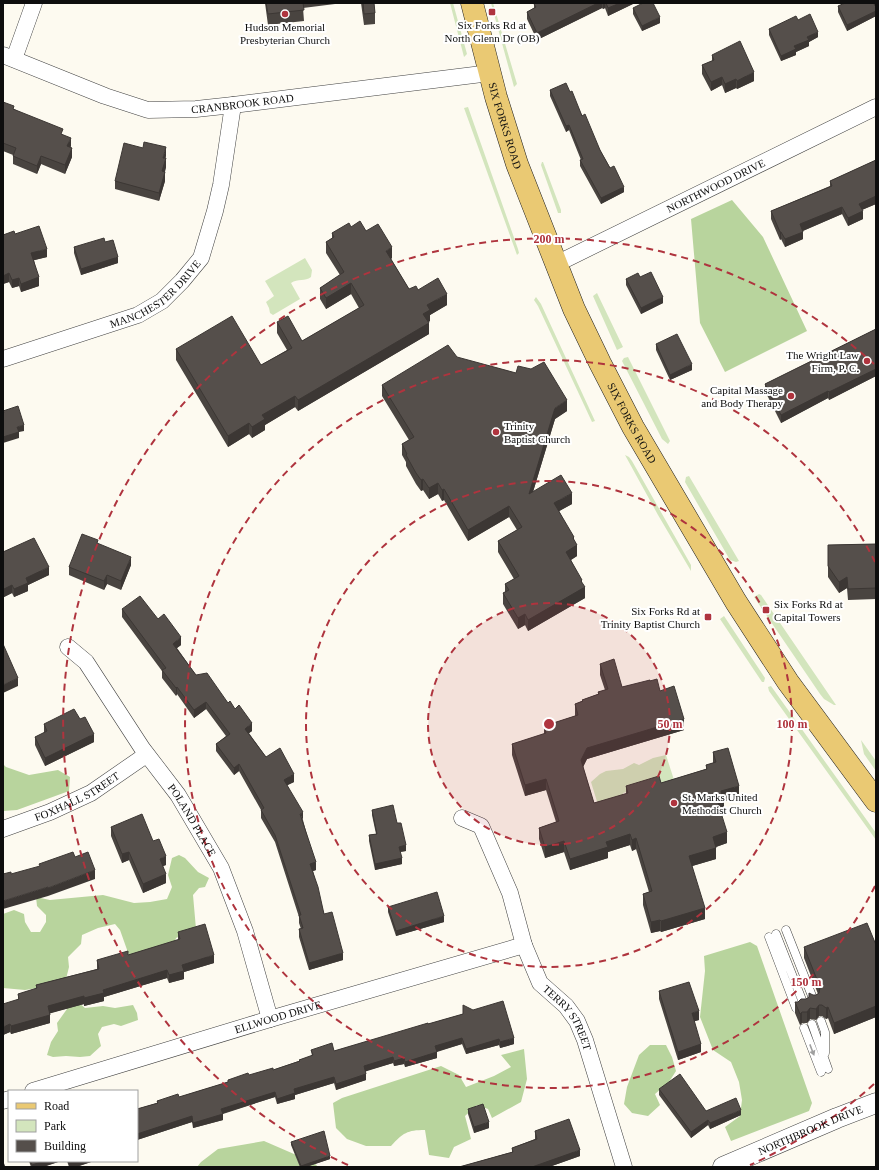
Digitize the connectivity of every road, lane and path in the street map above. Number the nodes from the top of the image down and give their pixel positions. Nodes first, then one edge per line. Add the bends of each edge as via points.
1 (34, 3) edge
2 (472, 3) edge
3 (9, 57) edge
4 (490, 74) junction
5 (233, 105) junction
6 (876, 107) edge
7 (556, 264) junction
8 (3, 359) edge
9 (68, 647) dead end
10 (146, 754) junction
11 (876, 801) edge
12 (462, 818) dead end
13 (3, 829) edge
14 (786, 930) dead end
15 (524, 945) junction
16 (814, 1001) edge
17 (804, 1005) edge
18 (796, 1008) edge
19 (270, 1019) junction
20 (821, 1021) edge
21 (812, 1024) edge
22 (804, 1028) edge
23 (825, 1067) junction
24 (36, 1090) edge
25 (876, 1103) edge
26 (624, 1167) edge
27 (723, 1167) edge

1 - 3 street
2 - 4 main road, SIX FORKS ROAD
3 - 5 street, CRANBROOK ROAD via 105,96 148,110
4 - 5 street, CRANBROOK ROAD
4 - 7 main road, SIX FORKS ROAD via 517,164
5 - 8 street, MANCHESTER DRIVE via 215,211 201,258 182,281 162,301 138,315
6 - 7 street, NORTHWOOD DRIVE
7 - 11 main road, SIX FORKS ROAD via 574,309 633,427 708,558 788,682
9 - 10 street, POLAND PLACE via 86,662
10 - 13 street, FOXHALL STREET via 91,792 50,812
10 - 19 street, POLAND PLACE via 178,795 221,868 245,932
12 - 15 street, TERRY STREET via 481,826 510,893
14 - 16 lane
15 - 19 street, ELLWOOD DRIVE
15 - 26 street, TERRY STREET via 540,983 566,1006 577,1021
17 - 18 lane via 773,935
19 - 24 street, ELLWOOD DRIVE
20 - 23 lane via 825,1032
21 - 23 lane
22 -> 23 lane
25 - 27 street, NORTHBROOK DRIVE

